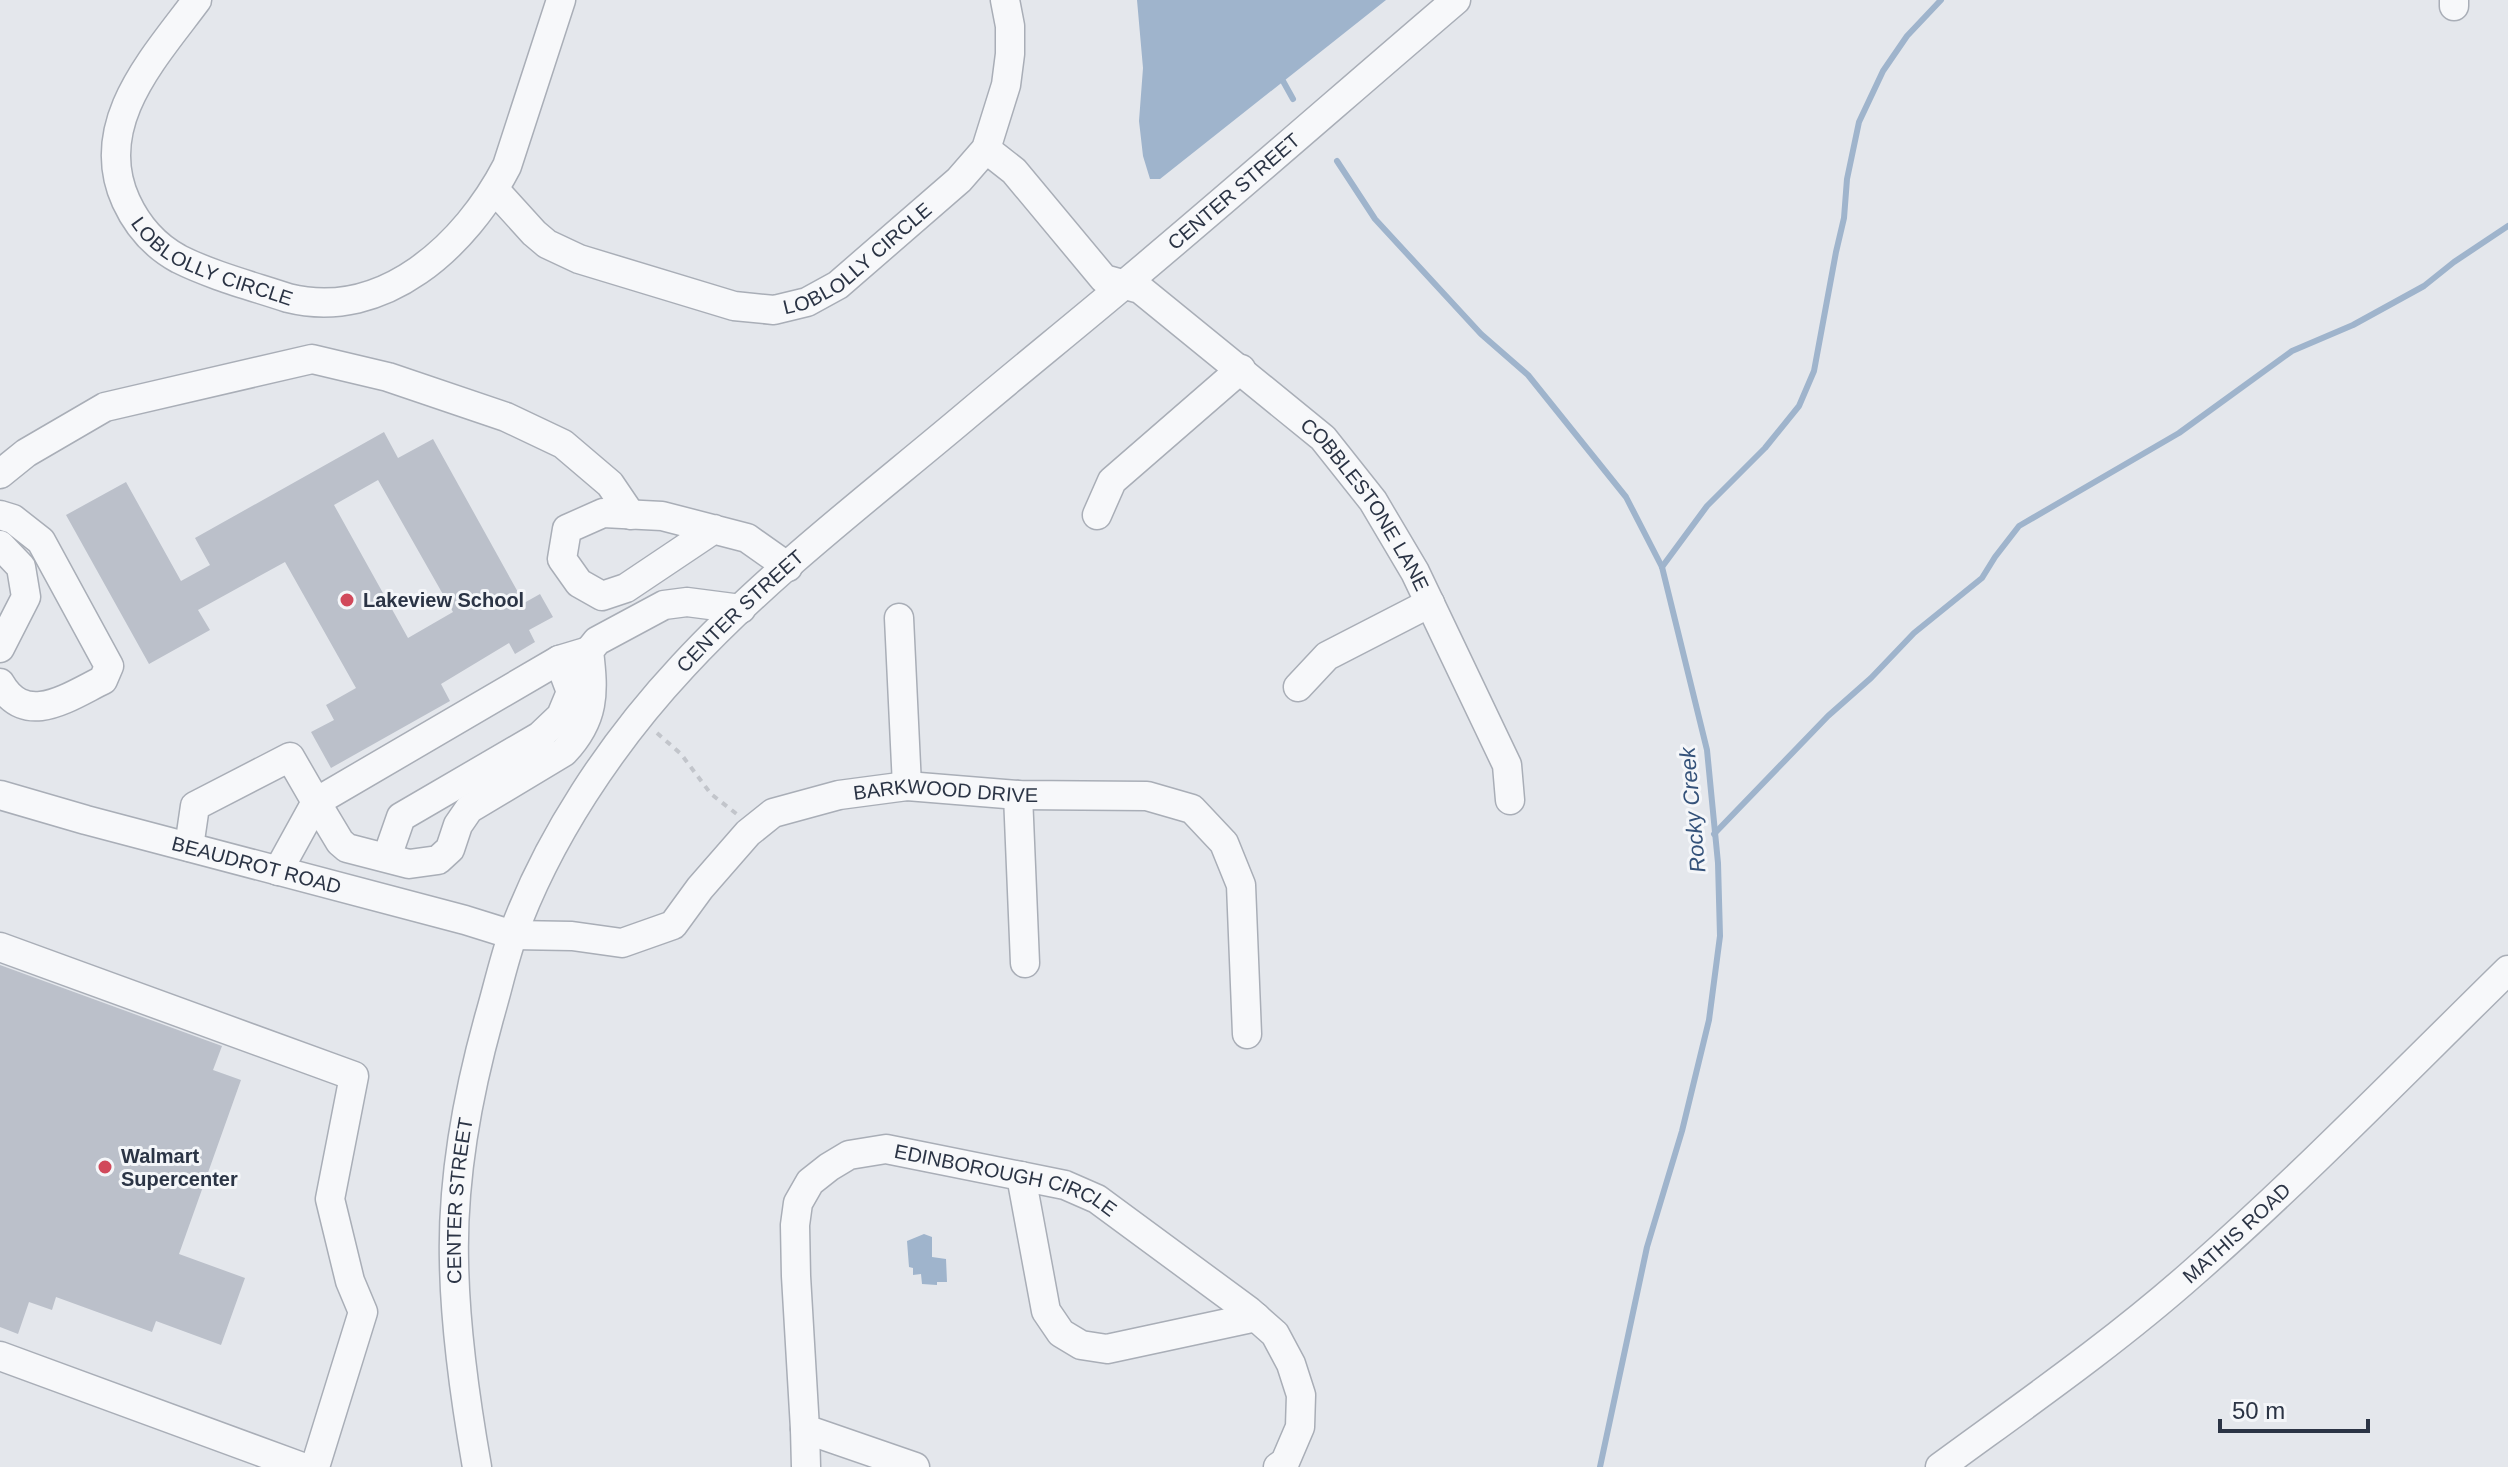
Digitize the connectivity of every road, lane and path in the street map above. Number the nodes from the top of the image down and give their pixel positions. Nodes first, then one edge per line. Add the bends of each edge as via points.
1 (197, 0) edge
2 (561, 0) edge
3 (1005, 0) edge
4 (1456, 0) edge
5 (986, 149) junction
6 (495, 190) junction
7 (1123, 286) junction
8 (1241, 369) junction
9 (0, 474) edge
10 (0, 515) edge
11 (631, 515) junction
12 (1097, 515) dead end
13 (714, 529) junction
14 (0, 545) edge
15 (788, 567) junction
16 (1430, 603) junction
17 (741, 609) junction
18 (899, 618) dead end
19 (0, 648) edge
20 (589, 651) junction
21 (559, 660) junction
22 (0, 683) edge
23 (1298, 687) dead end
24 (655, 732) dead end
25 (907, 786) junction
26 (0, 795) edge
27 (1018, 795) junction
28 (1510, 800) dead end
29 (316, 802) junction
30 (755, 828) junction
31 (189, 847) junction
32 (387, 857) junction
33 (278, 871) junction
34 (513, 935) junction
35 (0, 947) edge
36 (1025, 963) dead end
37 (2508, 970) edge
38 (1247, 1034) dead end
39 (1021, 1176) junction
40 (1256, 1317) junction
41 (0, 1356) edge
42 (805, 1429) junction
43 (302, 1467) edge
44 (315, 1467) edge
45 (477, 1467) edge
46 (806, 1467) edge
47 (915, 1467) edge
48 (1278, 1467) edge
49 (1940, 1467) edge

1 - 6 street, LOBLOLLY CIRCLE via 132,91 119,124 116,152 119,183 131,212 149,236 177,258 288,298 347,303 383,292 419,271 468,225
2 - 6 street, LOBLOLLY CIRCLE
3 - 5 street, LOBLOLLY CIRCLE via 1010,54
4 - 7 street, CENTER STREET
5 - 6 street, LOBLOLLY CIRCLE via 959,180 838,285 807,302 774,310 734,306 566,254 534,233
5 - 7 street via 1014,171 1104,279
7 - 8 street, COBBLESTONE LANE via 1140,289
7 - 15 street, CENTER STREET
8 - 12 street via 1112,481
8 - 16 street, COBBLESTONE LANE via 1323,438 1357,480
9 - 11 street via 105,407 312,359 388,377 506,417 563,444 610,484
10 - 22 street via 41,541 109,666 103,680 49,705 28,708 8,697
11 - 13 street via 662,516
11 - 13 street via 603,513 567,529 562,559 579,583 602,596 626,588
13 - 15 street via 747,538
14 - 19 street via 21,567 26,597
15 - 17 street, CENTER STREET
16 - 23 street via 1327,656
16 - 28 street, COBBLESTONE LANE via 1507,765
17 - 20 street via 687,602 664,605 611,632
17 - 34 street, CENTER STREET via 623,736 579,801
18 - 25 street
20 - 21 street
20 - 32 street via 592,703 586,722 564,752 469,809 450,849 438,860 409,864
21 - 29 street
21 - 32 street via 571,692 561,716 540,736 401,817
24 - 30 path via 681,754 711,794
25 - 27 street, BARKWOOD DRIVE
25 - 30 street, BARKWOOD DRIVE via 839,795 773,813
26 - 31 street, BEAUDROT ROAD
27 - 36 street
27 - 38 street, BARKWOOD DRIVE via 1147,796 1192,809 1224,843 1241,885
29 - 31 street via 290,757 195,806
29 - 32 street via 340,842
29 - 33 street
30 - 34 street, BARKWOOD DRIVE via 673,925 622,943
31 - 33 street, BEAUDROT ROAD
33 - 34 street, BEAUDROT ROAD
34 - 45 street, CENTER STREET via 479,1052 455,1203 455,1308
35 - 44 street via 354,1076 330,1199 363,1312
37 - 49 street, MATHIS ROAD via 2192,1274
39 - 40 street, EDINBOROUGH CIRCLE via 1065,1185 1097,1199
39 - 40 street via 1046,1311 1061,1333 1081,1345 1107,1349
39 - 42 street, EDINBOROUGH CIRCLE via 886,1149 849,1155 810,1182 798,1203 795,1225
40 - 48 street, EDINBOROUGH CIRCLE via 1275,1334 1301,1395 1300,1427
41 - 43 street
42 - 46 street, EDINBOROUGH CIRCLE
42 - 47 street

